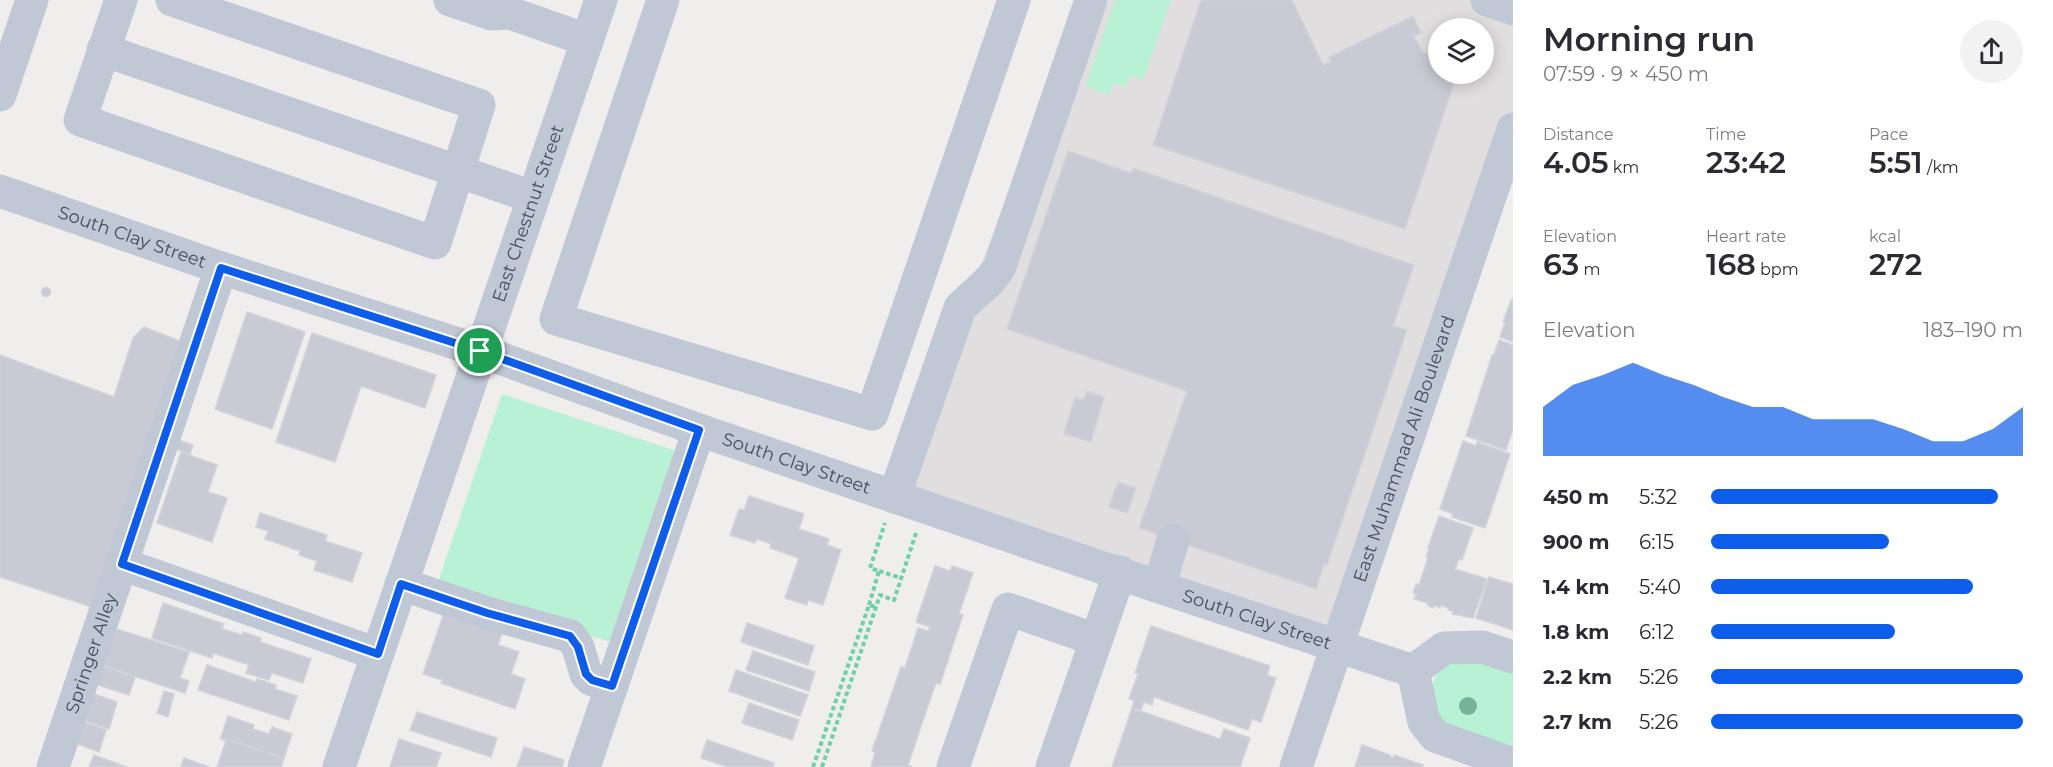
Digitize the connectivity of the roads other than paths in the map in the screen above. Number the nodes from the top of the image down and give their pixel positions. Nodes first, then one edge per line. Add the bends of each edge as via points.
1 (32, 0) edge
2 (121, 0) edge
3 (172, 0) edge
4 (450, 0) edge
5 (601, 0) edge
6 (663, 0) edge
7 (1014, 0) edge
8 (1091, 0) edge
9 (1487, 0) edge
10 (1513, 9) edge
11 (587, 40) junction
12 (103, 50) junction
13 (0, 95) edge
14 (1513, 129) edge
15 (458, 173) junction
16 (0, 191) edge
17 (533, 197) junction
18 (221, 268) junction
19 (480, 351) junction
20 (699, 430) junction
21 (889, 509) junction
22 (1173, 540) dead end
23 (122, 564) junction
24 (1120, 572) junction
25 (401, 584) junction
26 (1159, 587) junction
27 (1096, 640) junction
28 (1337, 645) junction
29 (378, 654) junction
30 (1513, 657) edge
31 (1413, 671) junction
32 (612, 686) junction
33 (1513, 764) edge
34 (53, 767) edge
35 (339, 767) edge
36 (584, 767) edge
37 (953, 767) edge
38 (1052, 767) edge
39 (1296, 767) edge

1 - 13 street
2 - 12 street
3 - 15 street via 479,105
4 - 11 street via 492,14 510,13
5 - 11 street, East Chestnut Street
6 - 7 street via 556,319 872,414
8 - 21 street via 1000,266 994,277 960,308
9 - 10 street
11 - 17 street, East Chestnut Street
12 - 15 street
12 - 15 street via 80,120 435,243
14 - 28 street, East Muhammad Ali Boulevard
15 - 17 street
16 - 18 street, South Clay Street
17 - 19 street, East Chestnut Street
18 - 19 street, South Clay Street
18 - 23 street, Springer Alley
19 - 20 street, South Clay Street
19 - 25 street, East Chestnut Street
20 - 21 street, South Clay Street
20 - 32 street
21 - 24 street, South Clay Street
22 - 26 street
23 - 29 street
23 - 34 street, Springer Alley
24 - 26 street, South Clay Street
24 - 27 street
25 - 29 street, East Chestnut Street
25 - 32 street via 570,636 578,647 586,674
26 - 28 street, South Clay Street
27 - 37 street via 1008,609
27 - 38 street
28 - 31 street, South Clay Street
28 - 39 street, East Muhammad Ali Boulevard
29 - 35 street, East Chestnut Street
30 - 31 street via 1482,647 1444,648
31 - 33 street via 1424,722 1435,736
32 - 36 street

